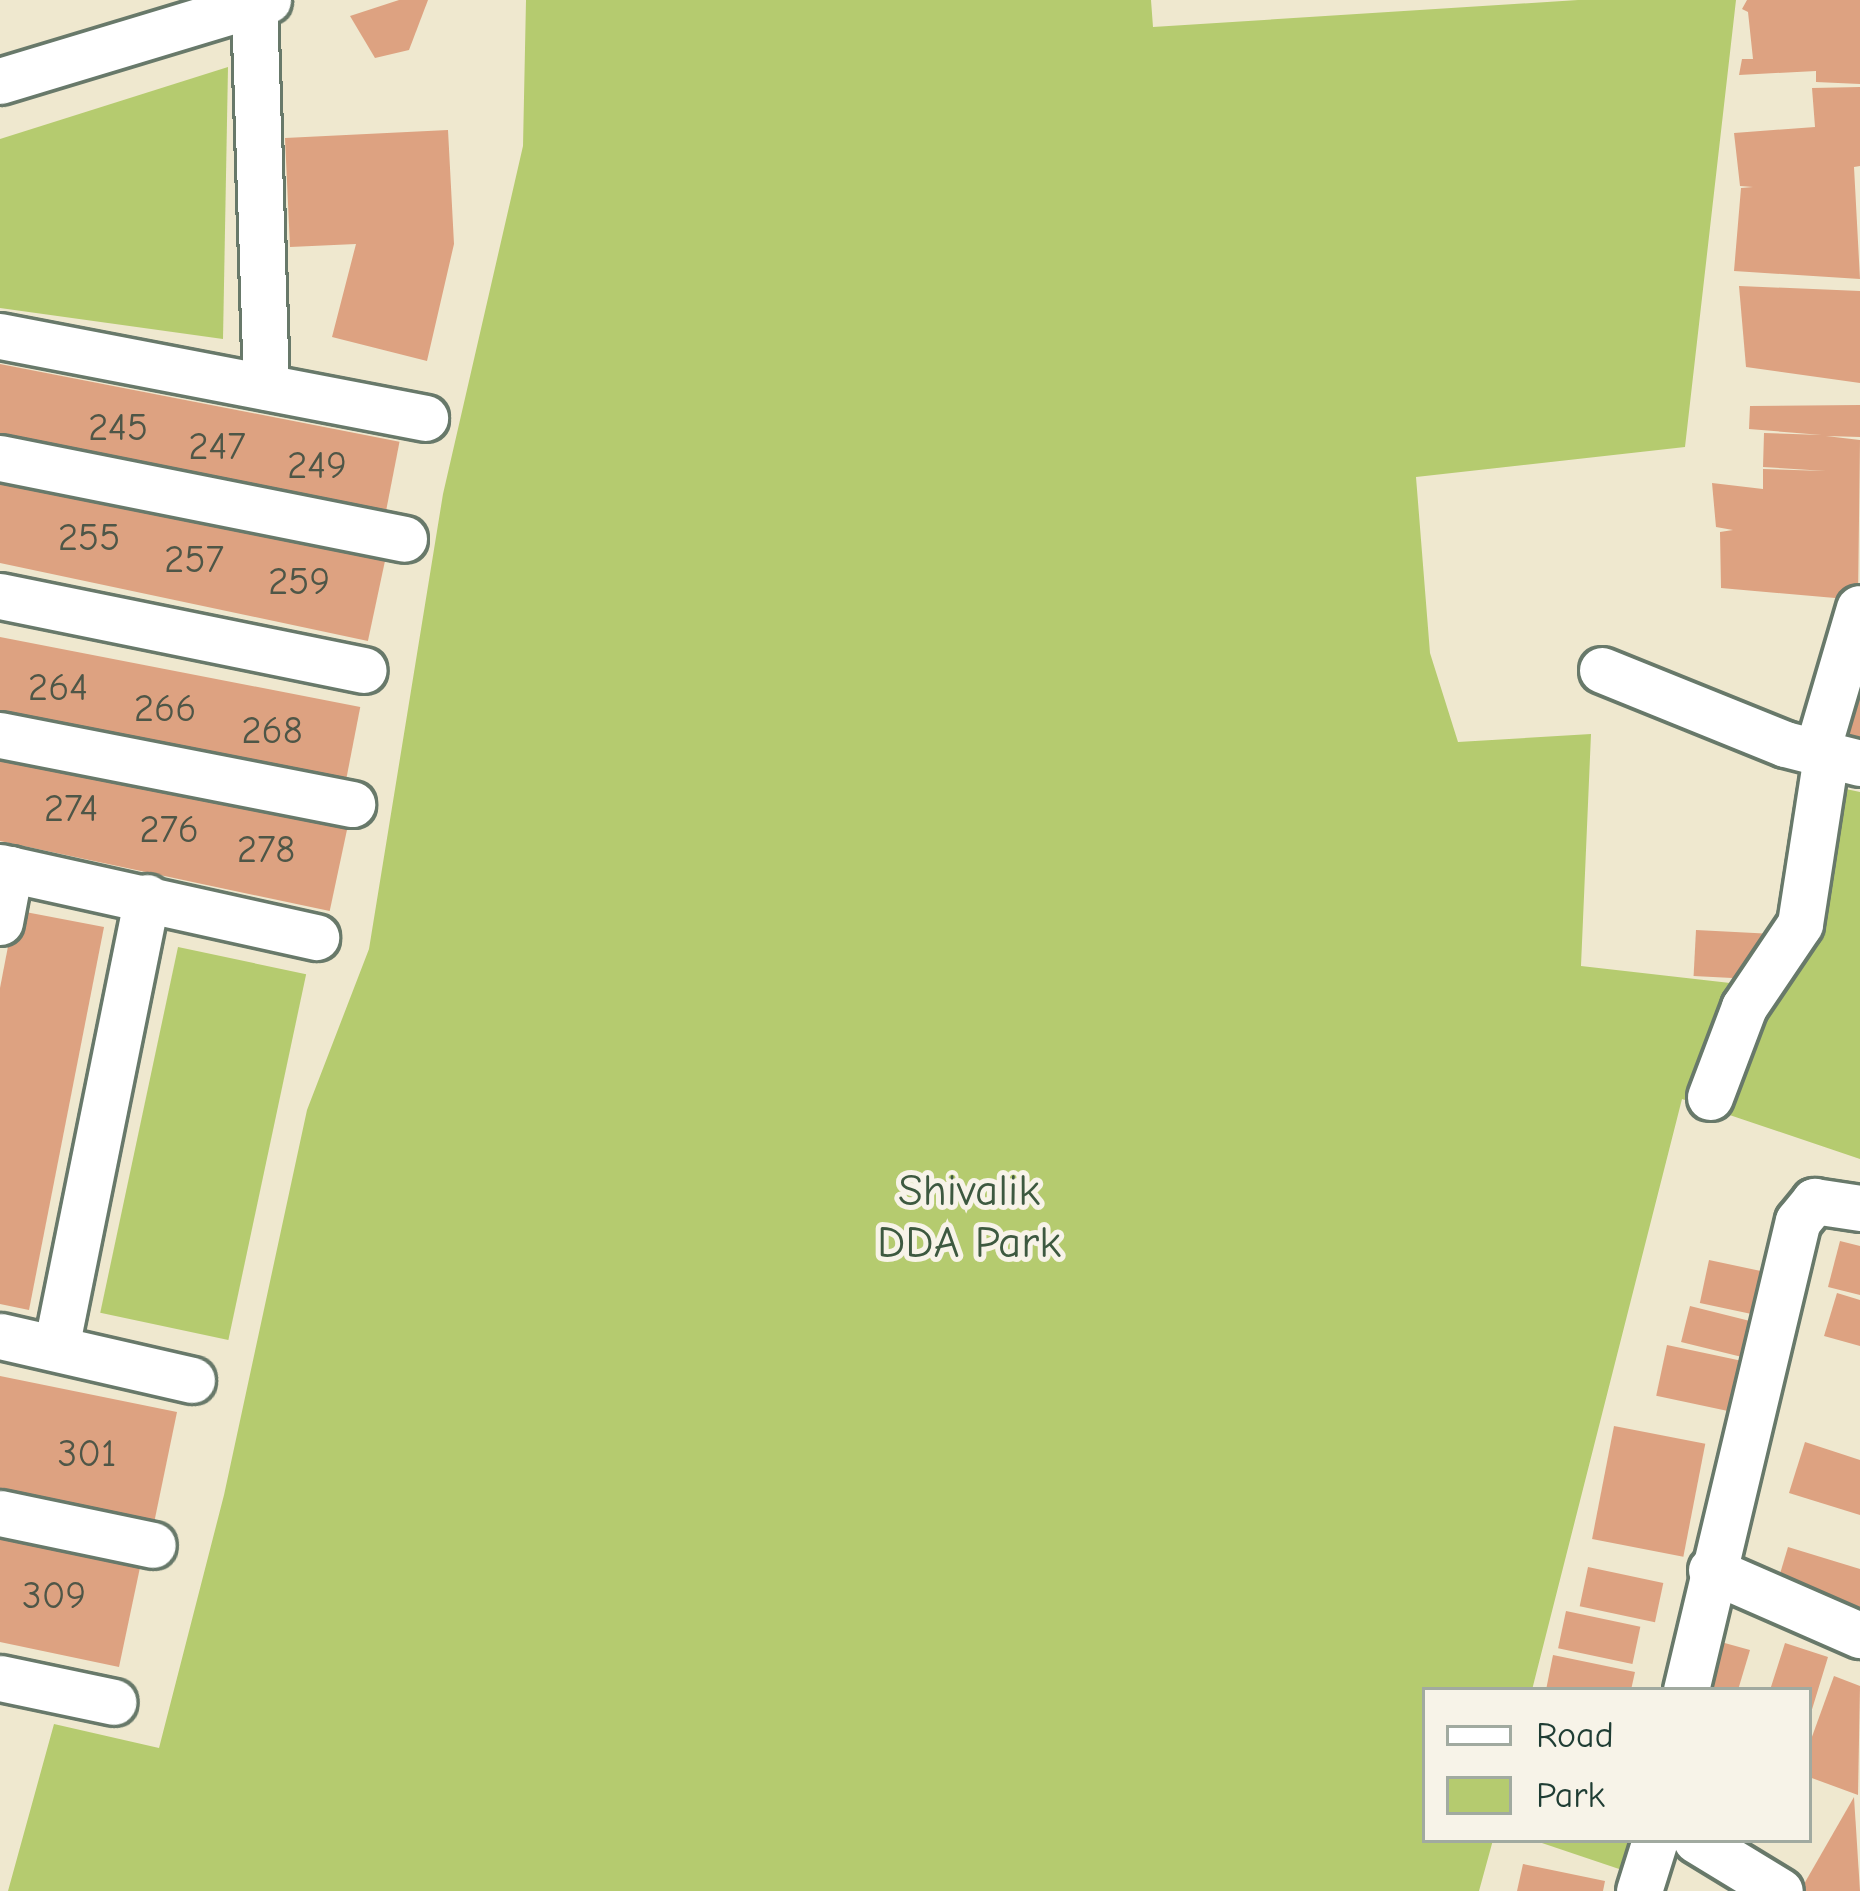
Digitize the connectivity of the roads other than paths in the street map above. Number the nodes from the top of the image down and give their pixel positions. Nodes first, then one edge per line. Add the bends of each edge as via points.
1 (261, 2) edge
2 (0, 81) edge
3 (0, 336) edge
4 (266, 386) junction
5 (424, 418) dead end
6 (0, 458) edge
7 (404, 539) dead end
8 (0, 596) edge
9 (1859, 608) edge
10 (364, 670) dead end
11 (1602, 670) dead end
12 (0, 735) edge
13 (1834, 758) edge
14 (352, 804) dead end
15 (5, 868) edge
16 (148, 897) junction
17 (0, 922) edge
18 (316, 937) dead end
19 (1710, 1097) dead end
20 (1860, 1208) edge
21 (0, 1336) edge
22 (56, 1348) junction
23 (192, 1380) dead end
24 (0, 1514) edge
25 (153, 1545) dead end
26 (1711, 1570) junction
27 (1860, 1635) edge
28 (0, 1678) edge
29 (1687, 1687) edge
30 (114, 1702) dead end
31 (1653, 1843) edge
32 (1701, 1843) edge
33 (1639, 1891) edge
34 (1780, 1891) edge

1 - 2 street
1 - 4 street
3 - 4 street
4 - 5 street
6 - 7 street
8 - 10 street
9 - 13 street
11 - 13 street
12 - 14 street
13 - 19 street via 1800,924 1744,1007
15 - 16 street
15 - 17 street
16 - 18 street
16 - 22 street
20 - 26 street via 1814,1201 1798,1221
21 - 22 street
22 - 23 street
24 - 25 street
26 - 27 street
26 - 29 street
28 - 30 street
31 - 33 street
32 - 34 street

